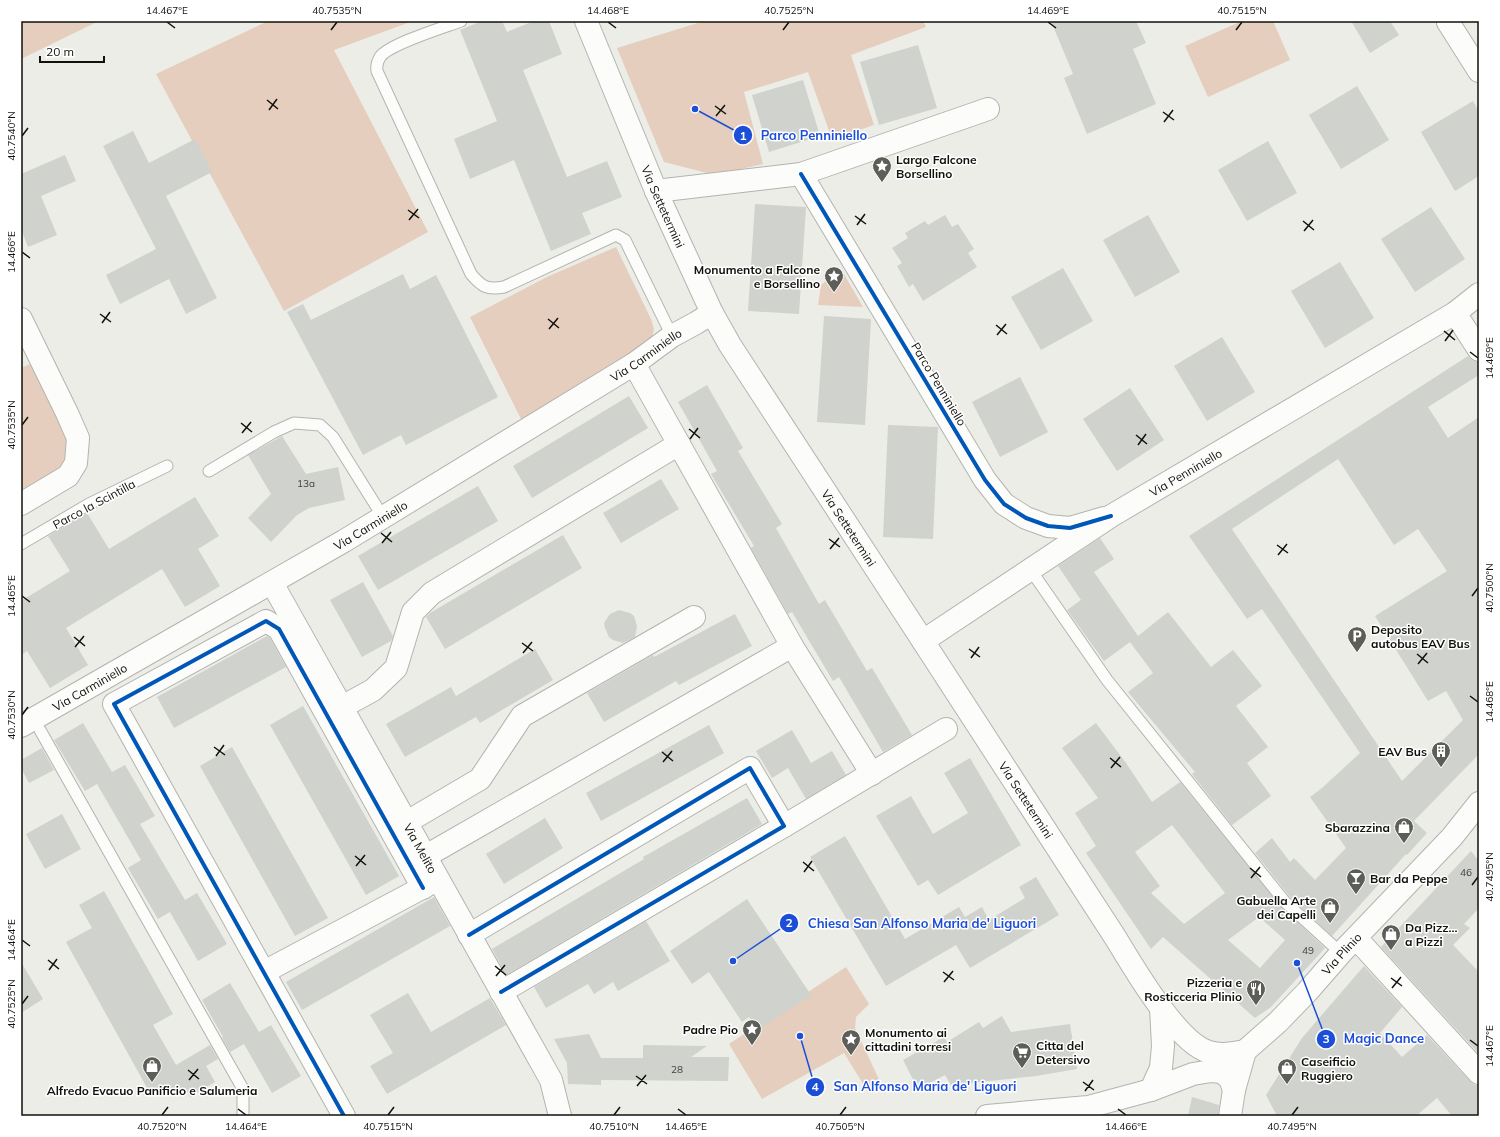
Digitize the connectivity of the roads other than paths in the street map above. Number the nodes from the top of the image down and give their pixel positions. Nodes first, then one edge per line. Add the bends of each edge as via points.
1 (461, 21) edge
2 (586, 21) edge
3 (1449, 21) edge
4 (1475, 57) edge
5 (988, 109) dead end
6 (801, 174) junction
7 (656, 191) junction
8 (1479, 294) edge
9 (712, 313) junction
10 (1455, 313) junction
11 (21, 319) edge
12 (672, 336) junction
13 (1479, 350) edge
14 (634, 364) junction
15 (679, 444) junction
16 (168, 466) dead end
17 (209, 471) dead end
18 (21, 504) edge
19 (1111, 516) junction
20 (383, 517) junction
21 (21, 544) edge
22 (1030, 569) junction
23 (272, 583) junction
24 (694, 617) dead end
25 (923, 641) junction
26 (792, 646) junction
27 (342, 707) junction
28 (30, 728) edge
29 (946, 729) dead end
30 (872, 774) junction
31 (1479, 803) edge
32 (407, 822) junction
33 (784, 826) junction
34 (1479, 828) edge
35 (1452, 837) junction
36 (426, 856) junction
37 (430, 884) junction
38 (469, 935) junction
39 (1349, 945) junction
40 (264, 972) junction
41 (501, 992) junction
42 (1162, 1008) junction
43 (1245, 1051) junction
44 (1479, 1073) edge
45 (1151, 1090) junction
46 (1234, 1090) junction
47 (243, 1116) edge
48 (344, 1116) edge
49 (560, 1116) edge
50 (987, 1116) edge
51 (1230, 1116) edge

1 - 12 lane via 391,47 380,56 376,64 471,274 479,284 492,289 504,287 616,235 625,240
2 - 7 street, Via Settetermini
3 - 4 street
5 - 6 street
6 - 7 street
6 - 19 street, Parco Penniniello via 985,480 1004,504 1026,518 1048,526 1070,528
7 - 9 street, Via Settetermini
8 - 10 street
9 - 12 street, Via Carminiello
9 - 25 street, Via Settetermini via 730,345
10 - 13 street
10 - 19 street, Via Penniniello
11 - 18 street via 78,438 76,463 68,476
12 - 14 street, Via Carminiello
14 - 15 street
14 - 20 street, Via Carminiello
15 - 26 street
15 - 27 street via 432,593 413,612 396,668 373,690
16 - 21 lane, Parco la Scintilla via 89,504
17 - 20 lane via 294,423 320,425 333,437
19 - 22 street, Via Penniniello
20 - 23 street, Via Carminiello
22 - 25 street, Via Penniniello
22 - 39 lane via 1107,680 1285,902
23 - 27 street, Via Melito
23 - 28 street, Via Carminiello
24 - 32 street via 522,716 480,779
25 - 42 street, Via Settetermini via 1116,937 1143,983
26 - 30 street
26 - 36 street
27 - 32 street, Via Melito
28 - 47 lane via 243,1089
29 - 30 street
30 - 33 street
31 - 35 street, Via Plinio
32 - 36 street, Via Melito
33 - 38 street via 750,768
33 - 41 street
34 - 35 street
35 - 39 street, Via Plinio
36 - 37 street, Via Melito
37 - 38 street, Via Melito
37 - 40 street
37 - 40 street via 279,629 266,620 114,704
38 - 41 street, Via Melito
39 - 43 street, Via Plinio via 1298,1002
39 - 44 street
40 - 48 street
41 - 49 street, Via Melito via 551,1080
42 - 43 street, Via Settetermini via 1192,1041 1207,1052 1224,1055
42 - 45 street via 1161,1068
43 - 46 street
45 - 46 street via 1193,1074 1211,1071 1222,1072 1230,1079
45 - 50 street via 1088,1107
46 - 51 street

